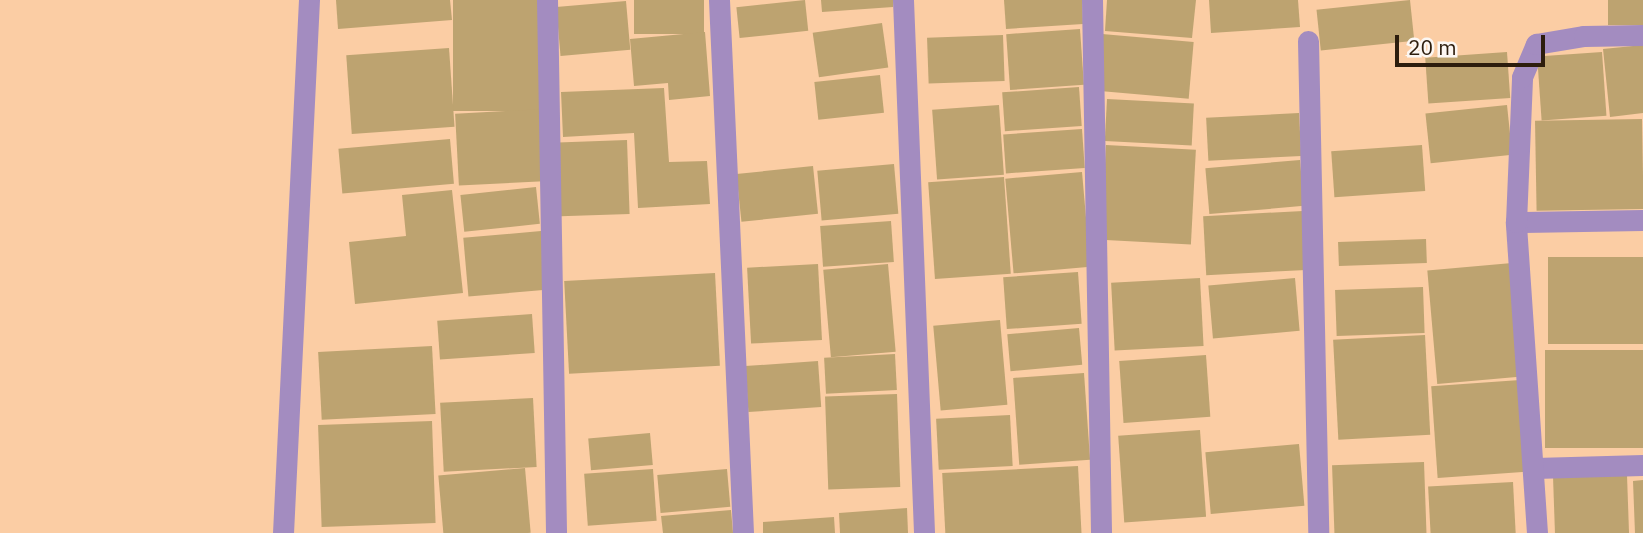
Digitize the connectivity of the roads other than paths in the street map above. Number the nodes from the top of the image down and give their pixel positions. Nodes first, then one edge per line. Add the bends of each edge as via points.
1 (309, 0) edge
2 (547, 0) edge
3 (719, 0) edge
4 (903, 0) edge
5 (1092, 0) edge
6 (1643, 35) edge
7 (1308, 41) dead end
8 (1643, 220) edge
9 (1516, 222) junction
10 (1643, 465) edge
11 (1535, 468) junction
12 (283, 533) edge
13 (556, 533) edge
14 (743, 533) edge
15 (924, 533) edge
16 (1101, 533) edge
17 (1318, 533) edge
18 (1537, 533) edge

1 - 12 street
2 - 13 street
3 - 14 street
4 - 15 street
5 - 16 street
6 - 9 street via 1536,44 1522,76
7 - 17 street
8 - 9 street
9 - 11 street
10 - 11 street
11 - 18 street

